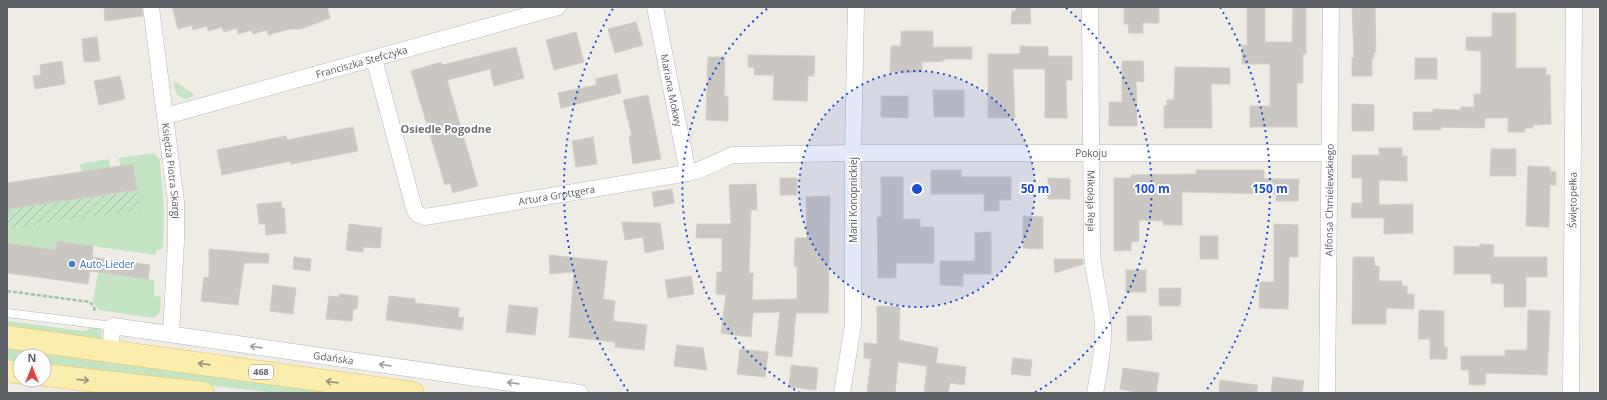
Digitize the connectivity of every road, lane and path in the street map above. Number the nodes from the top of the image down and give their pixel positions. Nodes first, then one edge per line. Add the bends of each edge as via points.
1 (151, 7) edge
2 (558, 7) edge
3 (655, 7) edge
4 (856, 7) edge
5 (1090, 7) edge
6 (1330, 7) edge
7 (1574, 7) edge
8 (374, 59) junction
9 (166, 116) junction
10 (853, 153) junction
11 (1091, 153) junction
12 (1330, 153) junction
13 (688, 173) junction
14 (7, 313) edge
15 (113, 326) junction
16 (170, 334) junction
17 (7, 337) edge
18 (109, 351) junction
19 (52, 376) edge
20 (199, 393) edge
21 (413, 393) edge
22 (580, 393) edge
23 (842, 393) edge
24 (1095, 393) edge
25 (1327, 393) edge
26 (1571, 393) edge

1 - 9 street, Księdza Piotra Skargi
2 - 8 street, Franciszka Stefczyka
3 - 13 street, Mariana Mokwy
4 - 10 street, Marii Konopnickiej
5 - 11 street, Mikołaja Reja
6 - 12 street, Alfonsa Chmielewskiego
7 - 26 street, Świętopełka
8 - 9 street, Franciszka Stefczyka
8 - 13 street, Artura Grottgera via 414,208 417,214 425,217
9 - 16 street, Księdza Piotra Skargi via 176,202
10 - 11 street, Pokoju
10 - 13 street, Artura Grottgera via 733,156 700,171
10 - 23 street, Marii Konopnickiej via 853,324
11 - 12 street, Pokoju
11 - 24 street, Mikołaja Reja via 1092,254 1094,281 1103,326 1101,360
12 - 25 street, Alfonsa Chmielewskiego
14 - 15 lane
15 - 16 street, Gdańska
15 - 18 street
22 -> 16 street, Gdańska
17 - 18 main road, 468
21 -> 18 main road, 468
19 -> 20 main road

